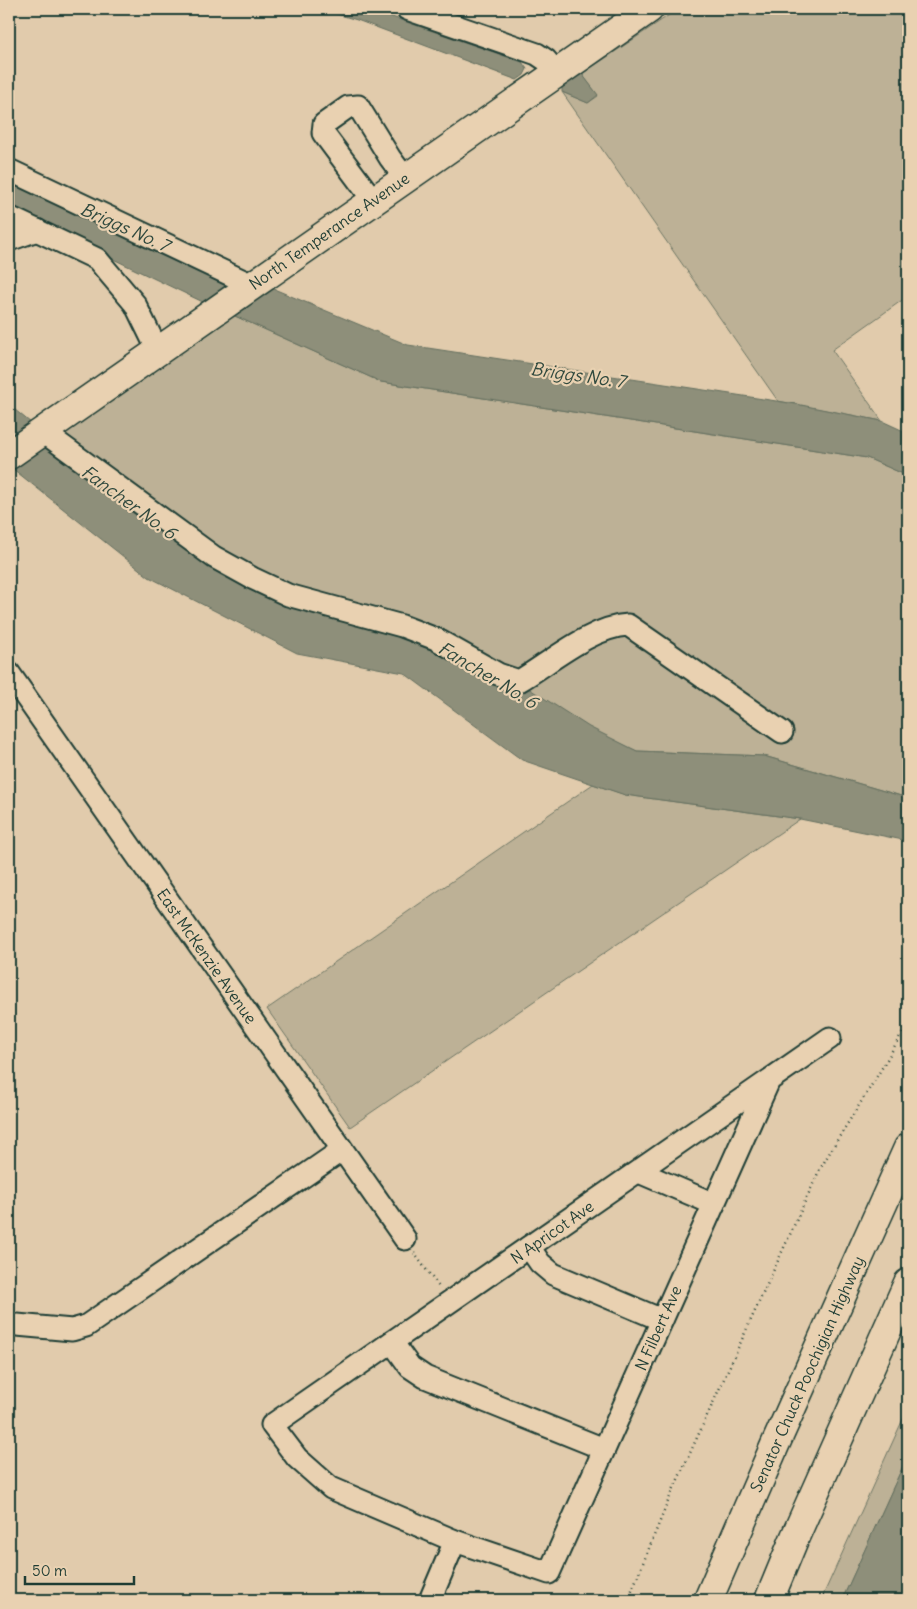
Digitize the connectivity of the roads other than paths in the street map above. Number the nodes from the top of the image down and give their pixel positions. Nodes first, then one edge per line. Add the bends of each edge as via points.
1 (408, 9) edge
2 (650, 9) edge
3 (557, 73) junction
4 (9, 170) edge
5 (405, 178) junction
6 (373, 200) junction
7 (9, 216) edge
8 (37, 230) junction
9 (9, 240) edge
10 (252, 286) junction
11 (158, 351) junction
12 (22, 446) edge
13 (9, 673) edge
14 (782, 732) dead end
15 (830, 1038) dead end
16 (768, 1083) junction
17 (908, 1148) edge
18 (342, 1150) junction
19 (639, 1172) junction
20 (714, 1204) junction
21 (405, 1240) road end
22 (529, 1248) junction
23 (908, 1284) edge
24 (662, 1320) junction
25 (18, 1325) dead end
26 (392, 1342) junction
27 (604, 1450) junction
28 (455, 1541) junction
29 (430, 1600) edge
30 (708, 1600) edge
31 (769, 1600) edge

1 - 3 street via 537,54
2 - 3 main road, North Temperance Avenue
3 - 5 main road, North Temperance Avenue
4 - 10 street
5 - 6 main road, North Temperance Avenue
5 - 6 street via 358,106 348,107 324,124 323,133
6 - 10 main road, North Temperance Avenue
7 - 8 street
8 - 9 street
8 - 11 street via 97,259 135,304
10 - 11 main road, North Temperance Avenue
11 - 12 main road, North Temperance Avenue
12 - 14 street via 214,557 288,595 402,626 436,639 498,674 519,681 596,633 612,626 628,625
13 - 18 street, East McKenzie Avenue
15 - 16 street, N Apricot Ave
16 - 19 street, N Apricot Ave
16 - 20 street, N Filbert Ave
17 - 30 main road, Senator Chuck Poochigian Highway
18 - 21 street, East McKenzie Avenue
18 - 25 street via 86,1326 72,1330
19 - 20 street
19 - 22 street, N Apricot Ave
20 - 24 street, N Filbert Ave
22 - 24 street via 553,1274
22 - 26 street, N Apricot Ave
23 - 31 main road
24 - 27 street, N Filbert Ave
26 - 27 street via 410,1367 425,1377
26 - 28 street, N Apricot Ave via 272,1424 297,1458 331,1488
27 - 28 street, N Filbert Ave via 549,1573
28 - 29 street

